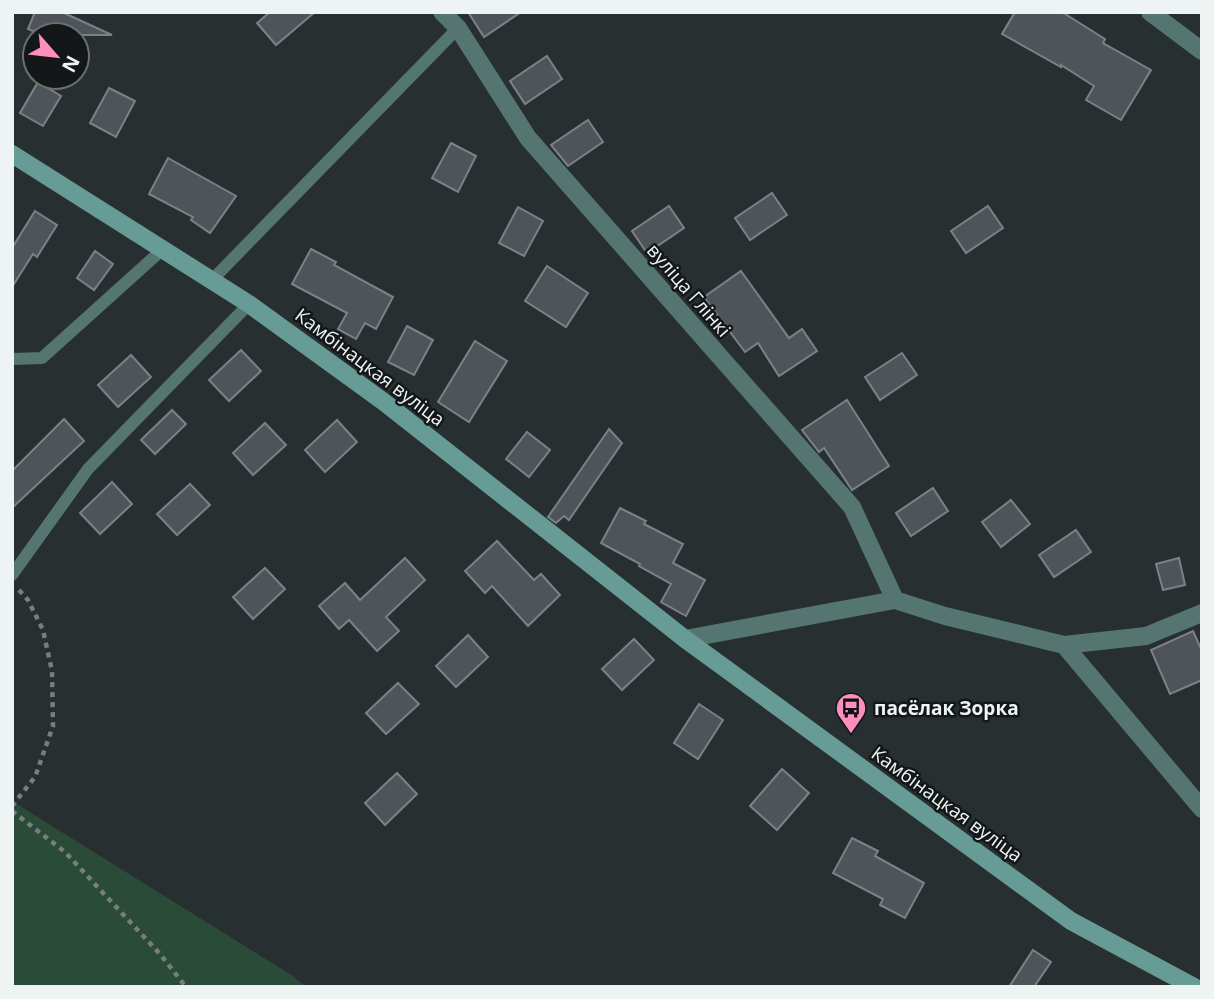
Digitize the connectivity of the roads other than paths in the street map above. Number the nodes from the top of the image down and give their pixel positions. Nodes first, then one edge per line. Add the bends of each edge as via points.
1 (442, 12) edge
2 (1150, 12) edge
3 (458, 28) junction
4 (1202, 51) edge
5 (12, 154) edge
6 (163, 249) junction
7 (211, 281) junction
8 (248, 304) junction
9 (12, 359) edge
10 (12, 575) edge
11 (895, 600) junction
12 (1202, 613) edge
13 (685, 639) junction
14 (1064, 645) junction
15 (1202, 809) edge
16 (1194, 987) edge

1 - 3 street, вуліца Глінкі
2 - 4 street
3 - 7 lane
3 - 11 street, вуліца Глінкі via 528,138 852,507
5 - 6 street, Камбінацкая вуліца
6 - 7 street, Камбінацкая вуліца
6 - 9 lane via 42,358
7 - 8 street, Камбінацкая вуліца
8 - 10 lane via 89,469
8 - 13 street, Камбінацкая вуліца via 384,402
11 - 13 street
11 - 14 street via 945,617
12 - 14 street via 1146,636
13 - 16 street, Камбінацкая вуліца via 1071,921
14 - 15 street

